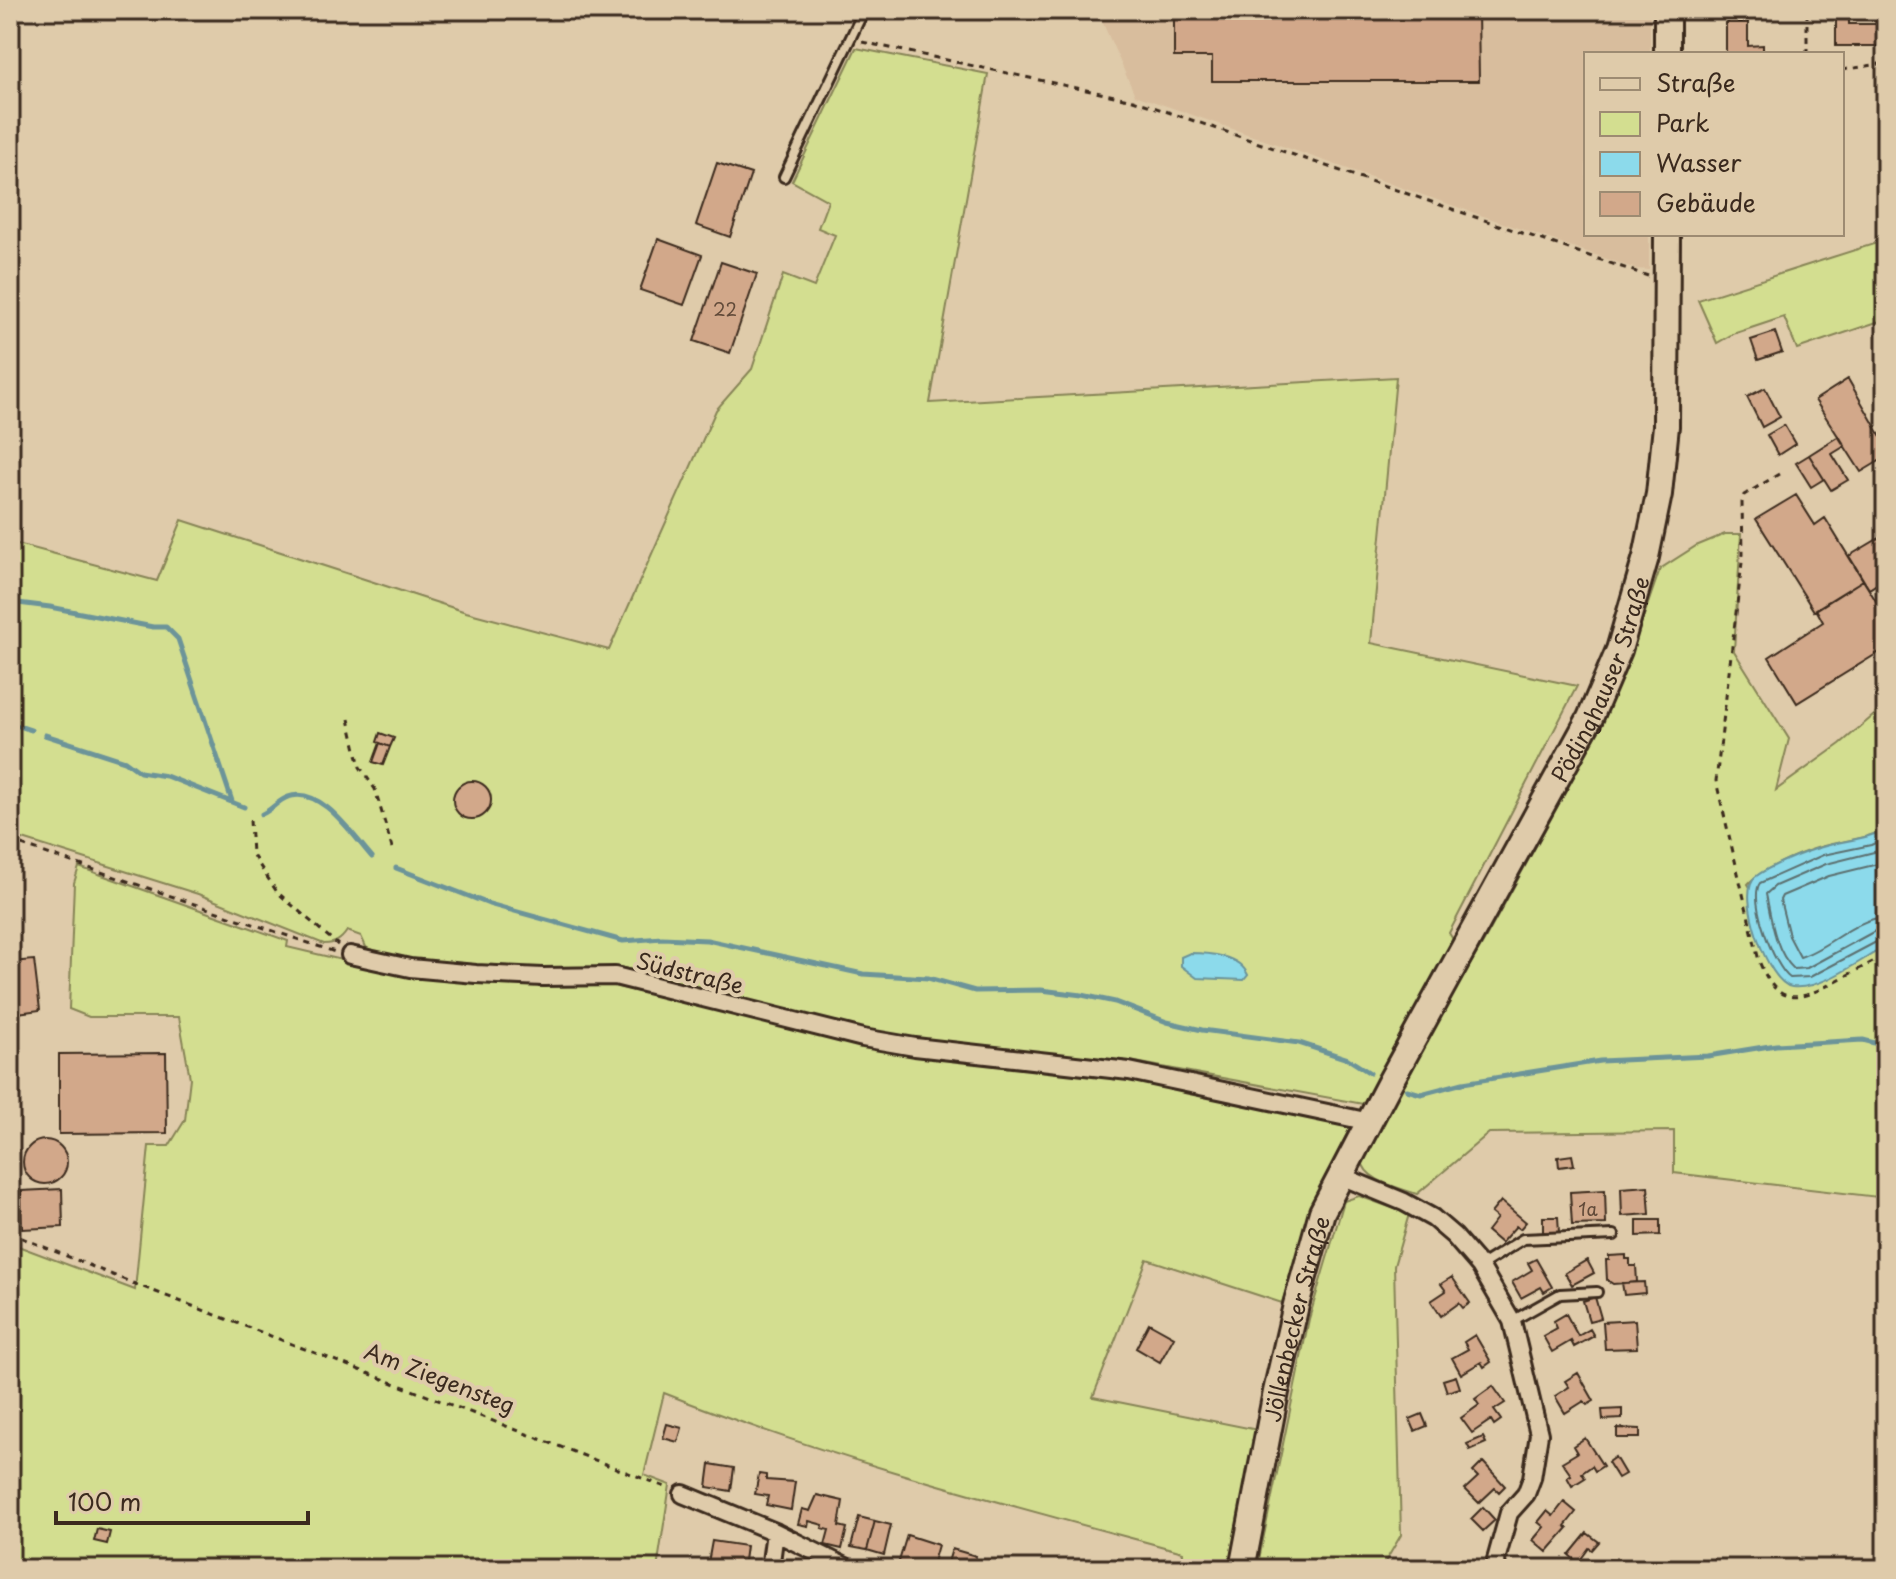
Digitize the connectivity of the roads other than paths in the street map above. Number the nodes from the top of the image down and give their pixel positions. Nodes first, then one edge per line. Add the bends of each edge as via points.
1 (864, 10) edge
2 (1667, 10) edge
3 (1667, 52) edge
4 (784, 177) dead end
5 (1667, 236) edge
6 (350, 955) road end
7 (1390, 1082) joint
8 (1370, 1122) junction
9 (1341, 1176) junction
10 (1614, 1235) dead end
11 (1480, 1266) junction
12 (1597, 1292) dead end
13 (1512, 1321) junction
14 (683, 1494) road end
15 (775, 1532) junction
16 (770, 1569) edge
17 (850, 1569) edge
18 (1242, 1569) edge
19 (1497, 1569) edge

1 - 4 lane
2 - 3 main road
5 - 7 main road, Pödinghauser Straße via 1666,426 1659,494 1619,650 1590,718
6 - 8 street, Südstraße via 476,974 615,976 863,1038 1129,1071
7 - 8 main road, Jöllenbecker Straße
8 - 9 main road, Jöllenbecker Straße
9 - 11 street via 1433,1218
9 - 18 main road, Jöllenbecker Straße via 1322,1212 1296,1305
10 - 11 lane via 1523,1239
11 - 13 street
12 - 13 lane via 1560,1294
13 - 19 street via 1539,1434 1532,1478 1509,1513
14 - 15 street
15 - 16 street
15 - 17 street

